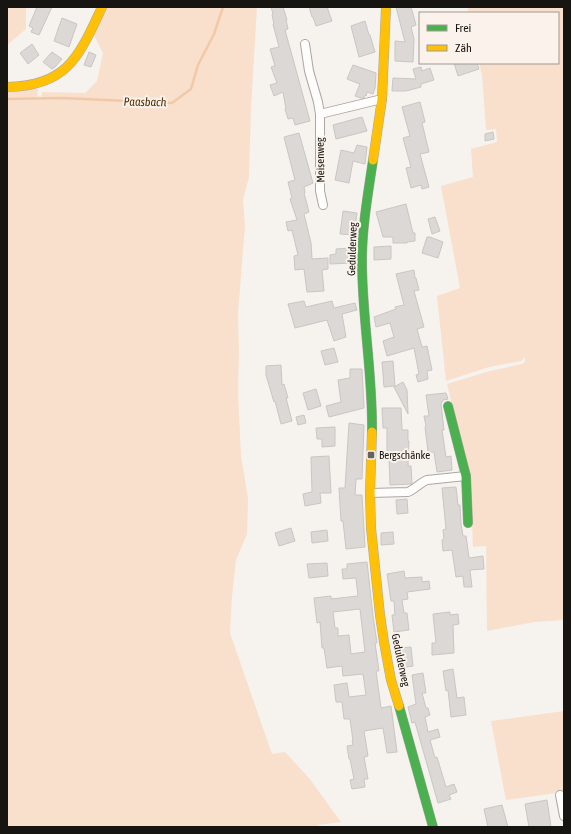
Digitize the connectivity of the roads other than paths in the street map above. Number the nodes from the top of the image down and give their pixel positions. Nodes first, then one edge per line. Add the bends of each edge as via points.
1 (102, 7) edge
2 (386, 7) edge
3 (305, 44) dead end
4 (7, 87) edge
5 (382, 99) junction
6 (320, 114) junction
7 (322, 206) dead end
8 (448, 406) dead end
9 (466, 476) junction
10 (370, 493) junction
11 (468, 523) dead end
12 (560, 795) dead end
13 (564, 816) edge
14 (433, 827) edge

1 - 4 street via 81,50 62,72 42,83
2 - 5 street, Gedulderweg
3 - 6 street, Meisenweg
5 - 6 street
5 - 10 street, Gedulderweg via 362,244 372,403
6 - 7 street, Meisenweg
8 - 9 street
9 - 10 street via 427,480 408,492
9 - 11 street
10 - 14 street, Gedulderweg via 371,528 391,680
12 - 13 street

